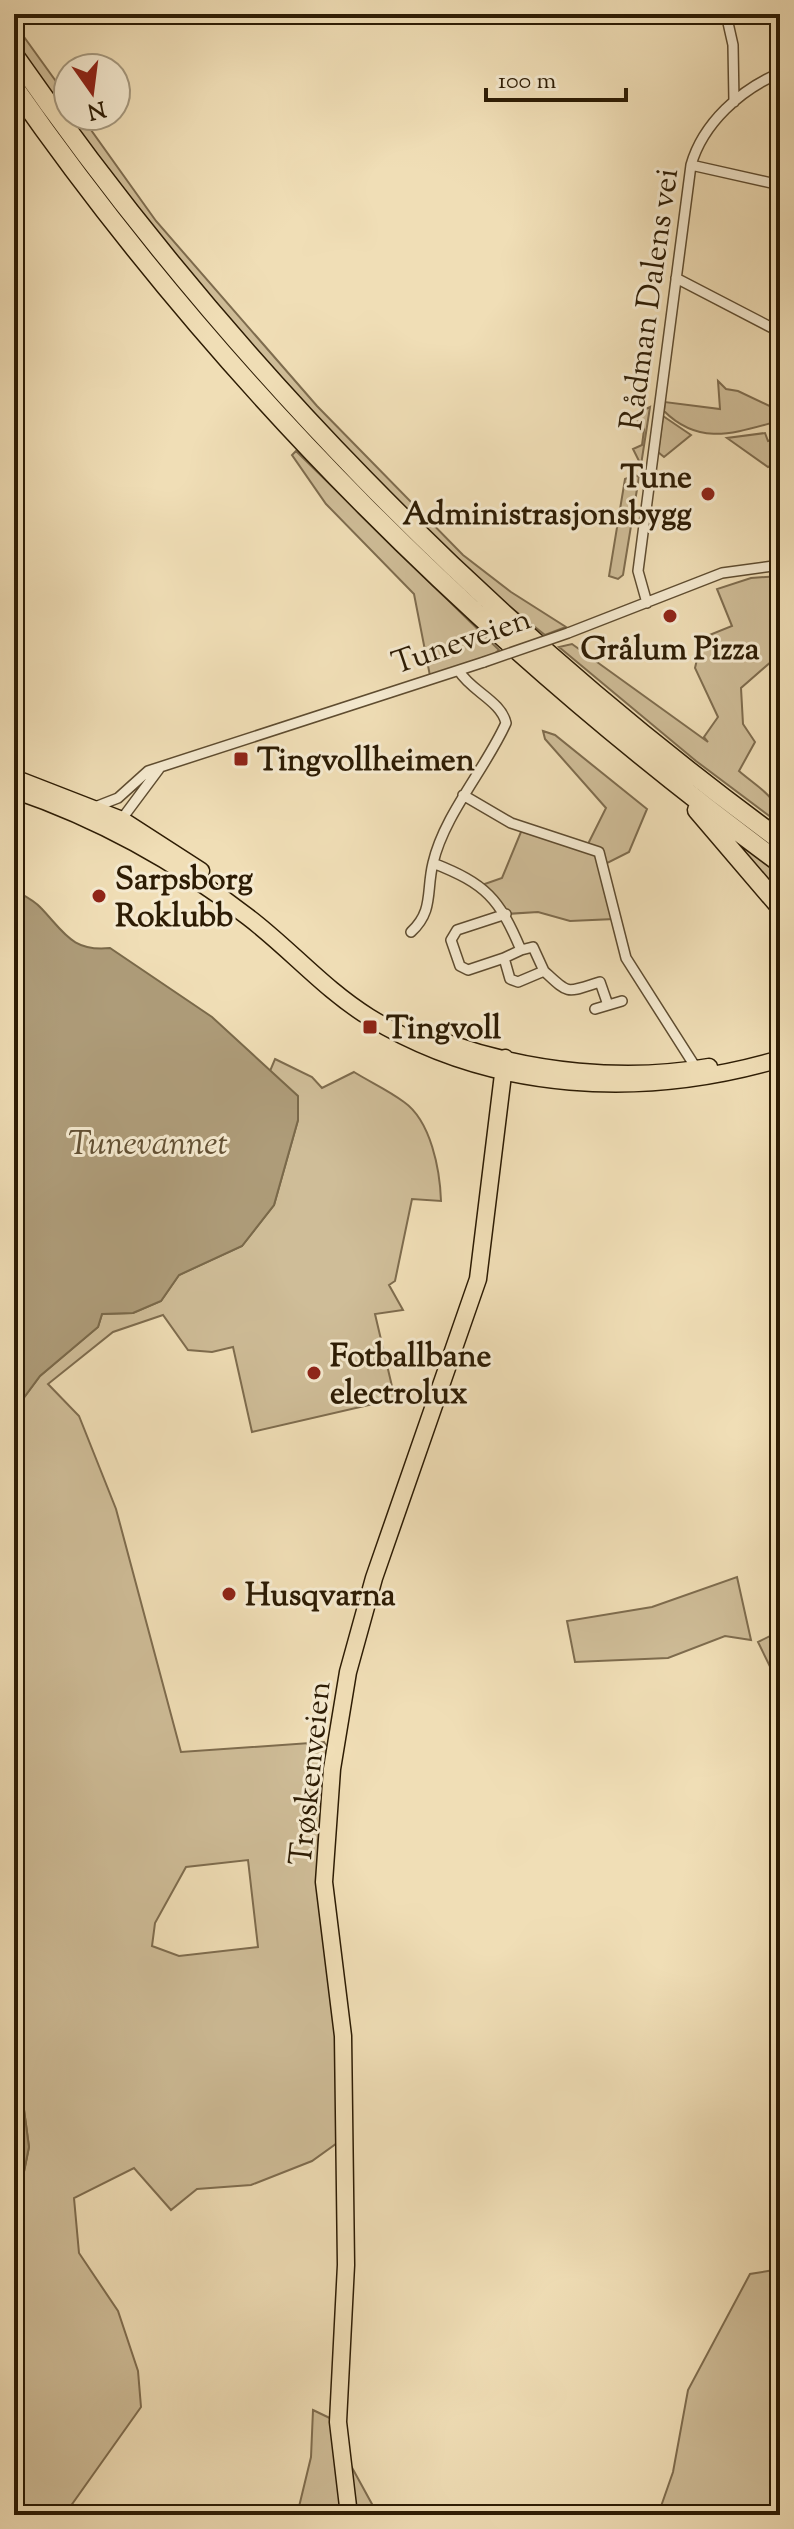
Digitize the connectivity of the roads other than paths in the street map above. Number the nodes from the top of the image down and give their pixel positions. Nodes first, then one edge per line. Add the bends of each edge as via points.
1 (726, 14) edge
2 (14, 55) edge
3 (780, 73) edge
4 (14, 87) edge
5 (734, 102) junction
6 (691, 165) junction
7 (780, 185) edge
8 (676, 278) junction
9 (780, 332) edge
10 (780, 565) edge
11 (647, 603) junction
12 (459, 671) junction
13 (159, 769) junction
14 (14, 778) edge
15 (681, 788) junction
16 (14, 790) edge
17 (463, 795) junction
18 (95, 807) junction
19 (122, 820) junction
20 (102, 825) junction
21 (780, 837) edge
22 (433, 863) junction
23 (780, 863) edge
24 (780, 907) edge
25 (506, 914) junction
26 (248, 916) junction
27 (411, 932) dead end
28 (521, 950) junction
29 (504, 958) junction
30 (544, 971) junction
31 (622, 1001) dead end
32 (608, 1005) junction
33 (595, 1009) dead end
34 (780, 1049) edge
35 (780, 1059) edge
36 (504, 1064) junction
37 (702, 1073) junction
38 (349, 2515) edge

1 - 5 street via 733,45
2 - 21 highway via 159,249 348,462 531,639 623,718
3 - 5 street, Rådman Dalens vei
4 - 15 highway via 168,288 325,464 512,646
5 - 6 street, Rådman Dalens vei via 703,132
6 - 7 street
6 - 8 street, Rådman Dalens vei
8 - 9 street
8 - 11 street, Rådman Dalens vei via 638,571
10 - 11 street, Tuneveien via 722,573
11 - 12 street, Tuneveien, bridge
12 - 13 street, Tuneveien
12 - 17 street via 500,710 506,723
13 - 18 street, Tuneveien via 148,771 109,804
13 - 19 street
14 - 18 main road
15 - 23 highway
15 - 24 highway
16 - 20 main road
17 - 22 street
17 - 37 street via 511,823 599,852 626,958
18 - 19 main road
19 - 20 street
19 - 26 main road via 199,869
20 - 26 main road via 193,877
22 - 25 street via 479,886
22 - 27 street via 428,908
25 - 28 street
25 - 29 street via 457,930 451,940 460,966 468,970
26 - 36 main road via 367,1016 417,1042
28 - 29 street
28 - 30 street via 537,950
29 - 30 street via 510,979 518,982
30 - 32 street via 564,990 600,982
31 - 32 street
32 - 33 street
34 - 37 main road
35 - 37 main road
36 - 37 main road via 586,1084 628,1085
36 - 38 main road, Trøskenveien via 478,1279 367,1603 344,1687 332,1769 324,1882 343,2036 346,2265 337,2409

